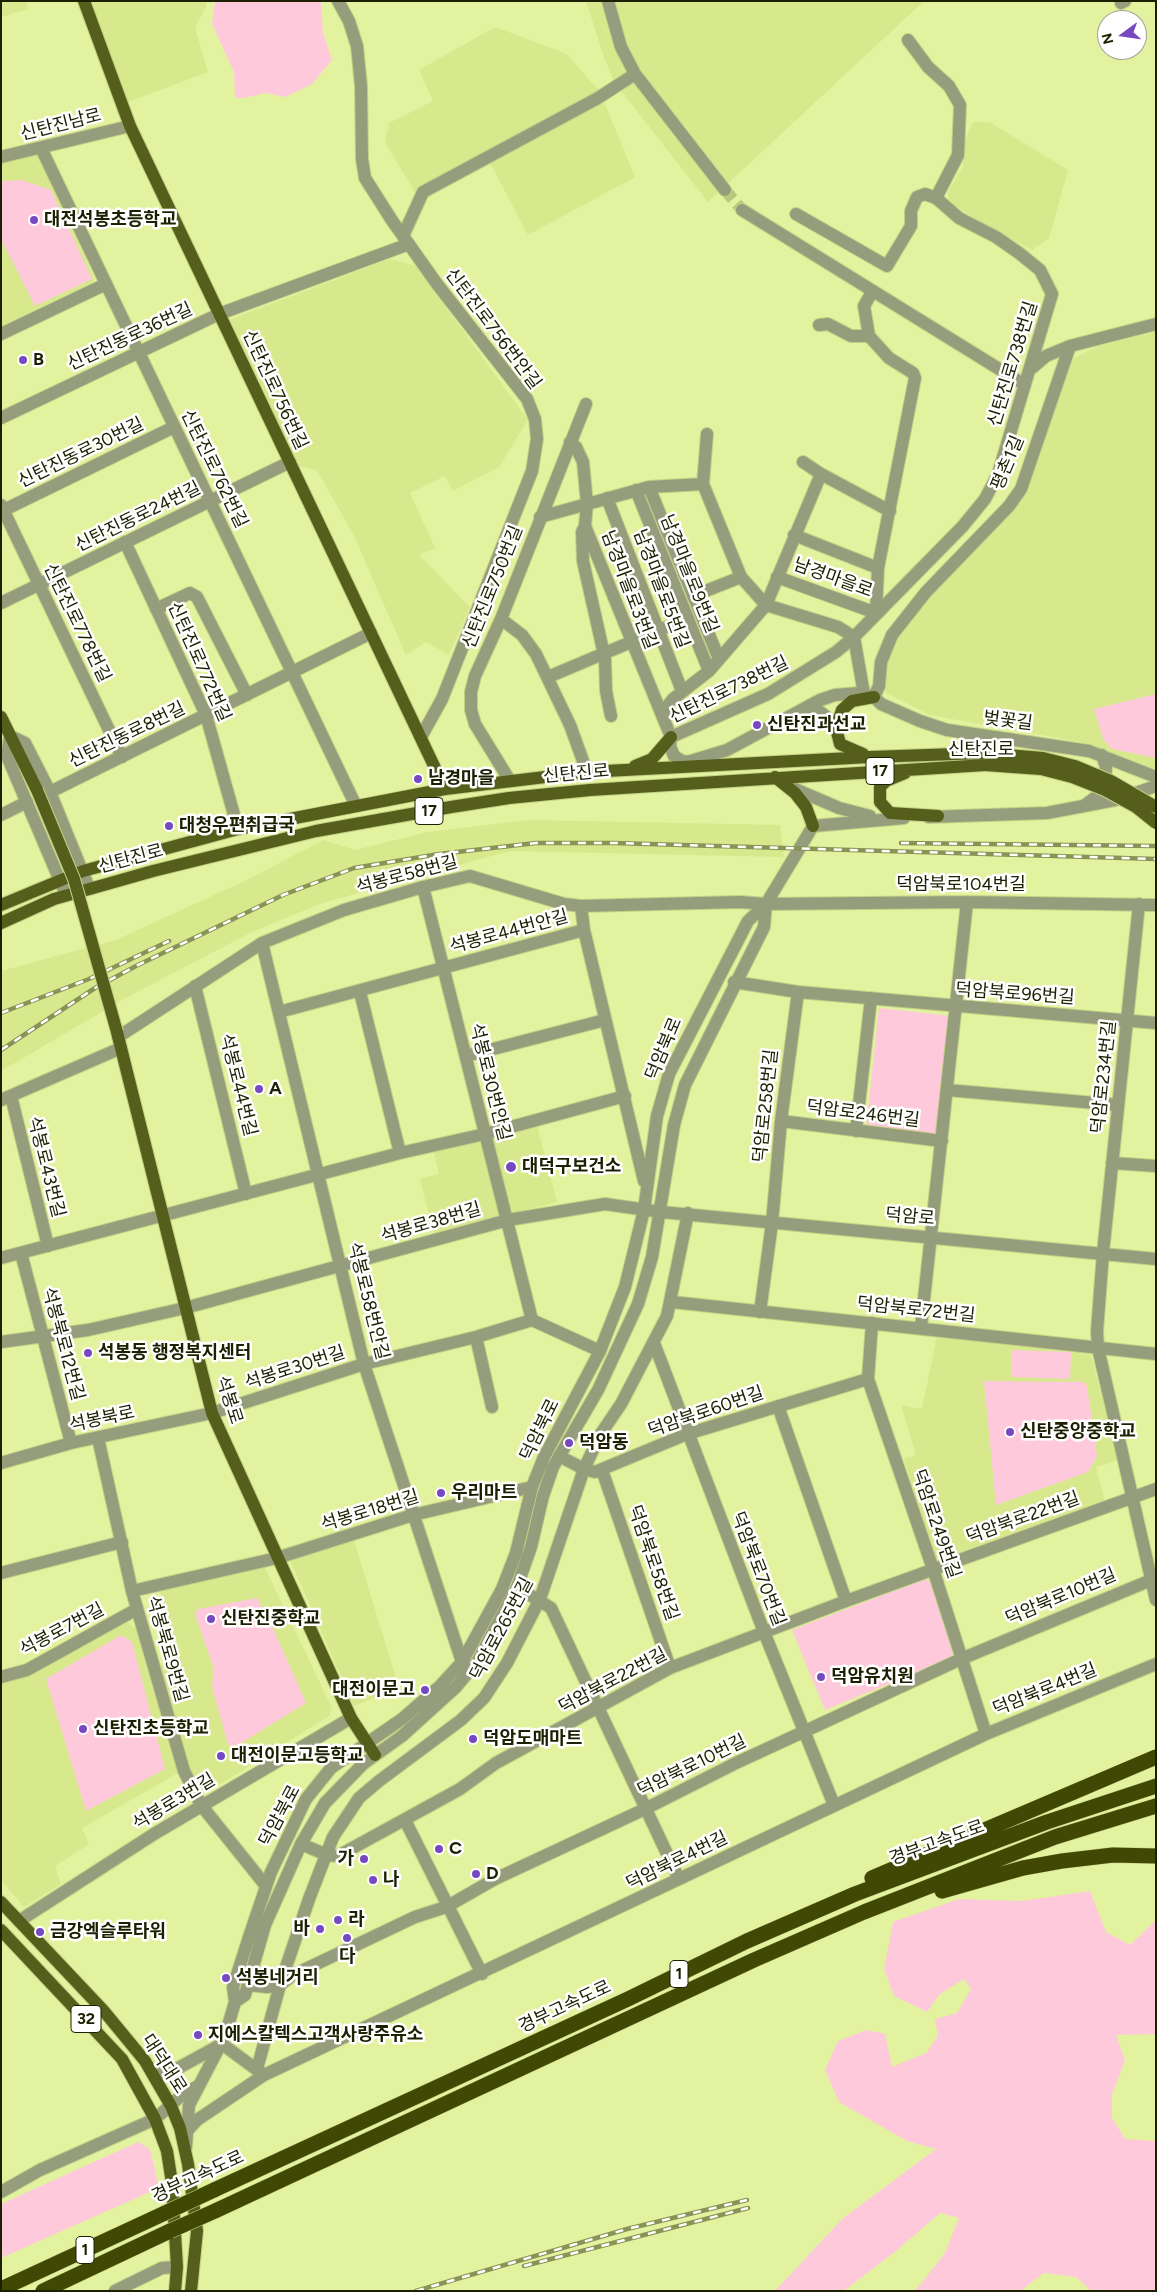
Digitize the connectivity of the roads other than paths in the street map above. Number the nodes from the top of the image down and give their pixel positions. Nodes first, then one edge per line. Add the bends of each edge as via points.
1 (84, 1) edge
2 (338, 1) edge
3 (608, 1) edge
4 (908, 40) dead end
5 (634, 74) junction
6 (130, 126) junction
7 (41, 148) junction
8 (1, 157) edge
9 (725, 190) tunnel mouth
10 (936, 198) junction
11 (742, 210) tunnel mouth
12 (796, 214) dead end
13 (406, 240) junction
14 (106, 284) junction
15 (872, 292) junction
16 (220, 314) junction
17 (1156, 324) edge
18 (819, 325) dead end
19 (1, 334) edge
20 (869, 336) junction
21 (1070, 346) junction
22 (139, 353) junction
23 (1032, 368) junction
24 (1025, 385) junction
25 (586, 404) dead end
26 (1, 418) edge
27 (174, 428) junction
28 (707, 434) dead end
29 (570, 442) junction
30 (290, 462) junction
31 (803, 462) dead end
32 (821, 474) junction
33 (703, 484) junction
34 (649, 487) junction
35 (636, 490) junction
36 (607, 498) junction
37 (210, 501) junction
38 (587, 504) junction
39 (2, 508) edge
40 (890, 511) junction
41 (540, 517) junction
42 (586, 526) junction
43 (794, 535) junction
44 (125, 542) junction
45 (878, 568) junction
46 (741, 577) junction
47 (777, 577) junction
48 (39, 584) junction
49 (693, 596) junction
50 (1, 603) edge
51 (766, 605) junction
52 (156, 609) junction
53 (876, 613) junction
54 (688, 618) junction
55 (500, 619) junction
56 (658, 630) junction
57 (371, 634) junction
58 (854, 637) junction
59 (630, 641) junction
60 (602, 653) junction
61 (719, 660) junction
62 (709, 671) junction
63 (292, 673) junction
64 (548, 677) junction
65 (682, 691) junction
66 (247, 695) junction
67 (866, 695) junction
68 (798, 711) junction
69 (206, 715) junction
70 (611, 716) dead end
71 (1, 717) edge
72 (664, 720) junction
73 (836, 728) junction
74 (10, 736) junction
75 (421, 737) junction
76 (671, 737) junction
77 (1102, 755) junction
78 (122, 757) junction
79 (870, 757) junction
80 (984, 759) junction
81 (690, 762) junction
82 (662, 768) junction
83 (920, 768) junction
84 (1131, 769) junction
85 (627, 770) junction
86 (587, 772) junction
87 (775, 777) junction
88 (1156, 777) edge
89 (510, 781) junction
90 (787, 786) junction
91 (1156, 786) edge
92 (445, 789) junction
93 (50, 792) junction
94 (1115, 800) junction
95 (27, 802) junction
96 (1084, 805) junction
97 (356, 806) junction
98 (1156, 807) edge
99 (1, 815) edge
100 (938, 816) junction
101 (879, 819) junction
102 (1156, 823) edge
103 (813, 826) junction
104 (238, 829) junction
105 (189, 843) junction
106 (165, 868) junction
107 (83, 870) junction
108 (60, 879) junction
109 (423, 887) junction
110 (89, 888) junction
111 (66, 895) junction
112 (967, 902) junction
113 (766, 904) junction
114 (1138, 904) junction
115 (1, 905) edge
116 (1156, 905) edge
117 (581, 906) junction
118 (1, 923) edge
119 (584, 930) junction
120 (262, 943) junction
121 (443, 968) junction
122 (734, 982) junction
123 (195, 986) junction
124 (360, 992) junction
125 (798, 992) junction
126 (871, 998) junction
127 (956, 1007) junction
128 (279, 1012) junction
129 (1128, 1019) junction
130 (606, 1020) junction
131 (1156, 1023) edge
132 (118, 1039) junction
133 (466, 1056) junction
134 (947, 1090) junction
135 (625, 1096) junction
136 (6, 1098) edge
137 (1118, 1105) junction
138 (781, 1121) junction
139 (856, 1130) junction
140 (485, 1134) junction
141 (942, 1140) junction
142 (400, 1153) junction
143 (1112, 1163) junction
144 (1156, 1166) edge
145 (319, 1174) junction
146 (646, 1189) junction
147 (246, 1194) junction
148 (644, 1210) junction
149 (661, 1212) junction
150 (688, 1213) junction
151 (163, 1216) junction
152 (508, 1220) junction
153 (772, 1223) junction
154 (932, 1237) junction
155 (48, 1246) junction
156 (21, 1253) junction
157 (1103, 1253) junction
158 (1, 1258) edge
159 (1156, 1259) edge
160 (341, 1267) junction
161 (672, 1302) junction
162 (185, 1308) junction
163 (760, 1312) junction
164 (532, 1320) junction
165 (872, 1323) junction
166 (921, 1327) junction
167 (43, 1336) junction
168 (476, 1337) junction
169 (1, 1342) edge
170 (654, 1343) junction
171 (1098, 1348) junction
172 (600, 1351) junction
173 (1156, 1354) edge
174 (364, 1364) junction
175 (868, 1379) junction
176 (492, 1406) dead end
177 (778, 1406) junction
178 (212, 1413) junction
179 (687, 1434) junction
180 (98, 1438) junction
181 (71, 1444) junction
182 (558, 1456) junction
183 (1, 1463) edge
184 (584, 1469) junction
185 (602, 1470) junction
186 (532, 1487) junction
187 (1156, 1489) edge
188 (1133, 1497) junction
189 (413, 1515) junction
190 (122, 1542) junction
191 (277, 1558) junction
192 (933, 1569) junction
193 (1, 1574) edge
194 (1153, 1579) edge
195 (517, 1587) junction
196 (132, 1591) junction
197 (540, 1599) junction
198 (1156, 1600) edge
199 (846, 1601) junction
200 (137, 1609) junction
201 (764, 1632) junction
202 (961, 1658) junction
203 (462, 1662) junction
204 (1156, 1664) edge
205 (670, 1668) junction
206 (1, 1677) edge
207 (597, 1709) junction
208 (351, 1718) junction
209 (806, 1732) junction
210 (986, 1734) junction
211 (366, 1743) junction
212 (375, 1756) junction
213 (1156, 1758) edge
214 (1156, 1786) edge
215 (201, 1805) junction
216 (834, 1806) junction
217 (1156, 1806) edge
218 (645, 1810) junction
219 (405, 1820) junction
220 (301, 1844) junction
221 (327, 1856) junction
222 (1156, 1856) edge
223 (679, 1879) junction
224 (266, 1886) junction
225 (1, 1902) edge
226 (446, 1907) junction
227 (19, 1921) junction
228 (840, 1922) junction
229 (1, 1930) edge
230 (747, 1941) junction
231 (482, 1974) junction
232 (248, 1984) junction
233 (280, 1986) junction
234 (235, 2002) junction
235 (222, 2044) junction
236 (150, 2070) junction
237 (260, 2072) junction
238 (198, 2086) junction
239 (171, 2106) junction
240 (155, 2119) junction
241 (187, 2130) junction
242 (186, 2155) junction
243 (1, 2192) edge
244 (177, 2266) junction
245 (3, 2288) edge
246 (43, 2291) edge
247 (115, 2291) edge
248 (175, 2291) edge
249 (191, 2291) edge

1 - 6 main road, 신탄진로756번길
2 - 13 street, 신탄진로756번안길 via 358,46 365,178
3 - 5 street
4 - 10 street via 928,67 949,86 960,105 958,155
5 - 9 street
5 - 13 street via 598,98 424,192
6 - 7 street, 신탄진남로
6 - 16 main road, 신탄진로756번길
7 - 8 street, 신탄진남로
7 - 14 street, 신탄진로762번길
10 - 12 street via 925,194 917,197 911,210 911,226 887,266
10 - 23 street, 신탄진로738번길 via 959,218 996,237 1040,270 1052,294
11 - 15 street
13 - 16 street, 신탄진동로36번길
13 - 75 street, 신탄진로756번안길 via 527,399 535,420 537,439 532,471 442,699
14 - 19 street
14 - 22 street, 신탄진로762번길
15 - 20 street via 864,306
15 - 24 street
16 - 22 street, 신탄진동로36번길
16 - 30 main road, 신탄진로756번길
17 - 21 street
18 - 20 street via 828,324 852,336
20 - 40 street via 889,358 913,373 915,378
21 - 23 street via 1046,356
21 - 67 street, 평촌1길 via 1021,489 1009,506 926,592 892,635 880,662 880,686
22 - 26 street, 신탄진동로36번길
22 - 27 street, 신탄진로762번길
23 - 24 street, 신탄진로738번길
24 - 53 street, 신탄진로738번길 via 998,474 985,499 963,526
25 - 29 street, 신탄진로750번길
27 - 37 street, 신탄진로762번길
27 - 39 street, 신탄진동로30번길
28 - 33 street
29 - 38 street, 남경마을로3번길 via 584,462
29 - 41 street, 신탄진로750번길
30 - 37 street, 신탄진동로24번길
30 - 57 main road, 신탄진로756번길
31 - 32 street
32 - 40 street
32 - 43 street, 남경마을로
33 - 34 street
33 - 46 street
34 - 35 street
34 - 49 street
35 - 36 street
35 - 54 street, 남경마을로9번길
36 - 38 street
36 - 56 street, 남경마을로5번길
37 - 44 street, 신탄진동로24번길
37 - 63 street, 신탄진로762번길
38 - 41 street
38 - 42 street, 남경마을로3번길
39 - 48 street, 신탄진로778번길
40 - 45 street
41 - 55 street, 신탄진로750번길
42 - 59 street, 남경마을로3번길
42 - 60 street via 582,532 583,561
43 - 45 street, 남경마을로
43 - 47 street, 남경마을로
44 - 48 street, 신탄진동로24번길
44 - 52 street, 신탄진로772번길
45 - 53 street
46 - 49 street
46 - 51 street
47 - 51 street, 남경마을로
47 - 53 street, 남경마을로
48 - 50 street, 신탄진동로24번길
48 - 78 street, 신탄진로778번길
49 - 61 street
51 - 58 street via 838,627
51 - 61 street, 남경마을로
52 - 66 street via 190,593 197,597
52 - 69 street, 신탄진로772번길
53 - 58 street, 신탄진로738번길
54 - 56 street
54 - 62 street, 남경마을로9번길
55 - 64 street via 522,635
55 - 89 street, 신탄진로750번길 via 475,676 471,710 480,735
56 - 59 street
56 - 65 street, 남경마을로5번길
57 - 63 street, 신탄진동로8번길
57 - 75 main road, 신탄진로756번길
58 - 67 street
58 - 76 street, 신탄진로738번길 via 827,658 768,694
59 - 60 street
59 - 72 street, 남경마을로3번길
60 - 64 street
60 - 70 street
61 - 62 street, 남경마을로
62 - 65 street, 남경마을로
63 - 66 street, 신탄진동로8번길
63 - 97 street, 신탄진로762번길
64 - 86 street
65 - 72 street, 남경마을로 via 666,708
66 - 69 street, 신탄진동로8번길
67 - 68 street via 835,695
67 - 73 main road via 842,710
67 - 77 street, 벚꽃길 via 880,704 947,730
68 - 73 street via 819,711
68 - 81 street via 727,750
69 - 78 street, 신탄진동로8번길
69 - 104 street, 신탄진로772번길
71 - 74 main road, 석봉로
72 - 76 street
73 - 79 main road via 840,744
74 - 93 street via 25,743
74 - 95 street via 7,756
74 - 132 main road, 석봉로, bridge via 37,790 74,879
75 - 92 main road, 신탄진로756번길
76 - 81 street, 신탄진로738번길 via 674,756
76 - 85 main road via 652,758
77 - 84 street, 벚꽃길
77 - 96 street via 1106,767 1105,782 1101,793
78 - 93 street, 신탄진동로8번길
79 - 80 main road, 신탄진로 / 17
79 - 82 main road, 신탄진로 / 17
80 - 83 main road, 신탄진로 / 17
80 - 98 main road, 신탄진로 / 17, bridge via 1043,758 1075,766 1111,781
80 - 102 main road, 신탄진로 / 17, bridge via 1072,777 1105,790 1136,807
81 - 82 street
82 - 85 main road, 신탄진로 / 17
83 - 87 main road, 신탄진로 / 17
83 - 100 main road via 886,781 880,787 880,802 890,813
84 - 88 street, 벚꽃길
84 - 94 street via 1123,790
85 - 86 main road, 신탄진로 / 17
86 - 89 main road, 신탄진로 / 17
87 - 90 main road
87 - 106 main road, 신탄진로 / 17 via 509,798 316,832
89 - 92 main road, 신탄진로 / 17
90 - 101 street via 839,808
90 - 103 main road via 806,807
91 - 94 street
92 - 97 main road, 신탄진로 / 17
93 - 107 street
94 - 96 street
95 - 99 street
95 - 108 street
96 - 100 street via 1047,813
97 - 104 main road, 신탄진로 / 17
100 - 101 street
101 - 103 street
103 - 113 street, 덕암북로
104 - 105 main road, 신탄진로 / 17
105 - 106 main road via 159,861
105 - 107 main road, 신탄진로 / 17
106 - 110 main road, 신탄진로 / 17
107 - 108 main road, 신탄진로 / 17
107 - 110 street
108 - 111 street
108 - 115 main road, 신탄진로 / 17
109 - 117 street, 석봉로58번길 via 470,876 564,904
109 - 120 street, 석봉로58번길 via 344,910
109 - 121 street, 석봉로30번안길
110 - 111 main road, 신탄진로 / 17
111 - 118 main road, 신탄진로 / 17
112 - 113 street, 덕암북로104번길
112 - 114 street, 덕암북로104번길
112 - 127 street, 덕암로246번길
113 - 117 street, 석봉로58번길
113 - 122 street, 덕암북로 via 764,926
113 - 146 street, 덕암북로 via 748,921 669,1074 657,1116
114 - 116 street, 덕암북로104번길
114 - 129 street, 덕암로234번길
117 - 119 street, 석봉로44번안길
119 - 121 street, 석봉로44번안길
119 - 130 street, 석봉로44번안길
120 - 123 street, 석봉로58번길
120 - 128 street, 석봉로58번안길
121 - 124 street
121 - 133 street, 석봉로30번안길
122 - 125 street, 덕암북로96번길
122 - 149 street, 덕암북로 via 685,1085 674,1125
123 - 132 street, 석봉로58번길
123 - 147 street, 석봉로44번길
124 - 128 street
124 - 142 street
125 - 126 street, 덕암북로96번길
125 - 138 street, 덕암로258번길
126 - 127 street, 덕암북로96번길
126 - 139 street
127 - 129 street, 덕암북로96번길
127 - 134 street, 덕암로246번길
128 - 145 street, 석봉로58번안길
129 - 131 street, 덕암북로96번길
129 - 137 street, 덕암로234번길
130 - 133 street
130 - 135 street, 석봉로44번안길
132 - 136 street, 석봉로58번길
132 - 151 main road, 석봉로
133 - 140 street, 석봉로30번안길
134 - 137 street
134 - 141 street, 덕암로246번길
135 - 140 street
135 - 146 street
136 - 155 street, 석봉로43번길
137 - 143 street, 덕암로234번길
138 - 139 street, 덕암로246번길
138 - 153 street, 덕암로258번길
139 - 141 street, 덕암로246번길
140 - 142 street
140 - 152 street, 석봉로30번안길
141 - 154 street, 덕암로246번길
142 - 145 street
143 - 144 street
143 - 157 street, 덕암로234번길
145 - 147 street
145 - 160 street, 석봉로58번안길
146 - 148 street, 덕암북로
147 - 151 street
148 - 149 street, 석봉로38번길
148 - 152 street, 석봉로38번길 via 605,1204
148 - 172 street, 덕암북로 via 625,1287
149 - 150 street, 덕암로
149 - 182 street, 덕암북로 via 638,1304 598,1390
150 - 153 street, 덕암로
150 - 161 street, 덕암로265번길
151 - 155 street, 석봉로43번길
151 - 162 main road, 석봉로
152 - 160 street, 석봉로38번길
152 - 164 street, 석봉로30번안길
153 - 154 street, 덕암로
153 - 163 street, 덕암로258번길
154 - 157 street, 덕암로
154 - 166 street, 덕암로246번길
155 - 156 street, 석봉로43번길
156 - 158 street, 석봉로43번길
156 - 167 street, 석봉북로12번길
157 - 159 street, 덕암로
157 - 171 street, 덕암로234번길
160 - 162 street, 석봉로38번길
160 - 174 street, 석봉로58번안길
161 - 163 street, 덕암북로72번길
161 - 170 street, 덕암로265번길
162 - 167 street, 석봉로38번길 via 88,1330
162 - 178 main road, 석봉로
163 - 165 street, 덕암북로72번길
164 - 168 street, 석봉로30번길
164 - 172 street
165 - 166 street, 덕암북로72번길
165 - 175 street, 덕암로249번길
166 - 171 street, 덕암북로72번길
167 - 169 street, 석봉로38번길
167 - 181 street, 석봉북로12번길
168 - 174 street, 석봉로30번길
168 - 176 street
170 - 179 street, 덕암북로70번길
170 - 184 street, 덕암로265번길 via 600,1435
171 - 173 street, 덕암북로72번길
171 - 188 street, 덕암로234번길
172 - 186 street, 덕암북로 via 544,1457
174 - 178 street, 석봉로30번길
174 - 189 street, 석봉로58번안길
175 - 177 street, 덕암북로60번길
175 - 192 street, 덕암로249번길
177 - 179 street, 덕암북로60번길
177 - 199 street
178 - 180 street, 석봉북로
178 - 191 main road, 석봉로
179 - 185 street, 덕암북로60번길
179 - 201 street, 덕암북로70번길
180 - 181 street, 석봉북로
180 - 190 street, 석봉북로9번길
181 - 183 street, 석봉북로
182 - 184 street, 덕암북로60번길
182 - 195 street, 덕암북로
184 - 185 street, 덕암북로60번길
184 - 197 street, 덕암로265번길
185 - 205 street, 덕암북로58번길
186 - 189 street, 석봉로18번길
186 - 203 street, 덕암북로 via 516,1553 502,1589
187 - 188 street, 덕암북로22번길
188 - 192 street, 덕암북로22번길
188 - 194 street, 덕암로234번길
189 - 191 street, 석봉로18번길
189 - 203 street, 석봉로58번안길
190 - 193 street
190 - 196 street, 석봉북로9번길
191 - 196 street
191 - 208 main road, 석봉로
192 - 199 street, 덕암북로22번길
192 - 202 street, 덕암로249번길
194 - 198 street, 덕암로234번길
194 - 202 street, 덕암북로10번길
195 - 197 street
195 - 212 street, 덕암북로 via 477,1662 456,1687 432,1711
196 - 200 street, 석봉북로9번길
197 - 207 street via 551,1608
197 - 221 street, 덕암로265번길 via 507,1663 484,1698 461,1720 359,1798 333,1836
199 - 201 street, 덕암북로22번길
200 - 206 street, 석봉로7번길 via 27,1670
200 - 215 street, 석봉북로9번길 via 184,1771
201 - 205 street, 덕암북로22번길
201 - 209 street, 덕암북로70번길
202 - 209 street, 덕암북로10번길
202 - 210 street, 덕암로249번길
203 - 211 street, 덕암북로 via 402,1719
204 - 210 street, 덕암북로4번길
205 - 207 street, 덕암북로22번길
207 - 218 street
207 - 219 street, 덕암북로22번길 via 496,1764
208 - 211 main road, 석봉로
208 - 215 street, 석봉로3번길
209 - 216 street, 덕암북로70번길
209 - 218 street, 덕암북로10번길 via 736,1763
210 - 216 street, 덕암북로4번길
211 - 212 main road, 석봉로
211 - 224 street, 덕암북로 via 331,1768 306,1799 285,1838
212 - 220 street, 덕암북로 via 325,1803
213 - 230 highway via 886,1871
214 - 230 highway, 경부고속도로 / 1 via 1047,1822 855,1894
215 - 224 street, 석봉북로9번길
215 - 227 street, 석봉로3번길
216 - 223 street, 덕암북로4번길
217 - 228 highway, 경부고속도로 / 1 via 1055,1837
218 - 223 street
218 - 226 street, 덕암북로10번길 via 502,1875
219 - 221 street, 덕암북로22번길 via 338,1856
219 - 226 street
220 - 221 street
220 - 232 street, 덕암북로 via 264,1925
221 - 233 street, 덕암로265번길
222 - 228 highway via 1097,1856 1033,1866
223 - 231 street, 덕암북로4번길
224 - 234 street, 덕암북로 via 233,1986
225 - 227 main road, 대덕대로 / 32
226 - 231 street
226 - 233 street, 덕암북로10번길 via 415,1917 292,1975
227 - 236 main road, 대덕대로 / 32 via 103,2010
228 - 246 highway, 경부고속도로 / 1, bridge
229 - 240 main road, 대덕대로 / 32 via 122,2059
230 - 245 highway, 경부고속도로 / 1, bridge
231 - 237 street, 덕암북로4번길
232 - 233 street
232 - 234 street, 덕암북로 via 245,1995
233 - 237 street, 덕암로265번길
234 - 235 street, 덕암북로
235 - 236 street via 171,2072
235 - 237 street
235 - 238 street, 덕암북로
236 - 239 main road, 대덕대로 / 32
237 - 241 street
238 - 239 street, 덕암북로
238 - 241 street via 189,2105
239 - 240 street, 덕암북로
239 - 242 main road, 대덕대로 / 32
240 - 243 street, 덕암북로 via 40,2170
240 - 244 main road, 대덕대로 / 32 via 167,2151 172,2182
241 - 242 street
242 - 249 main road, 대덕대로 / 32 via 197,2231
244 - 247 street via 162,2268
244 - 248 main road, 대덕대로 / 32

